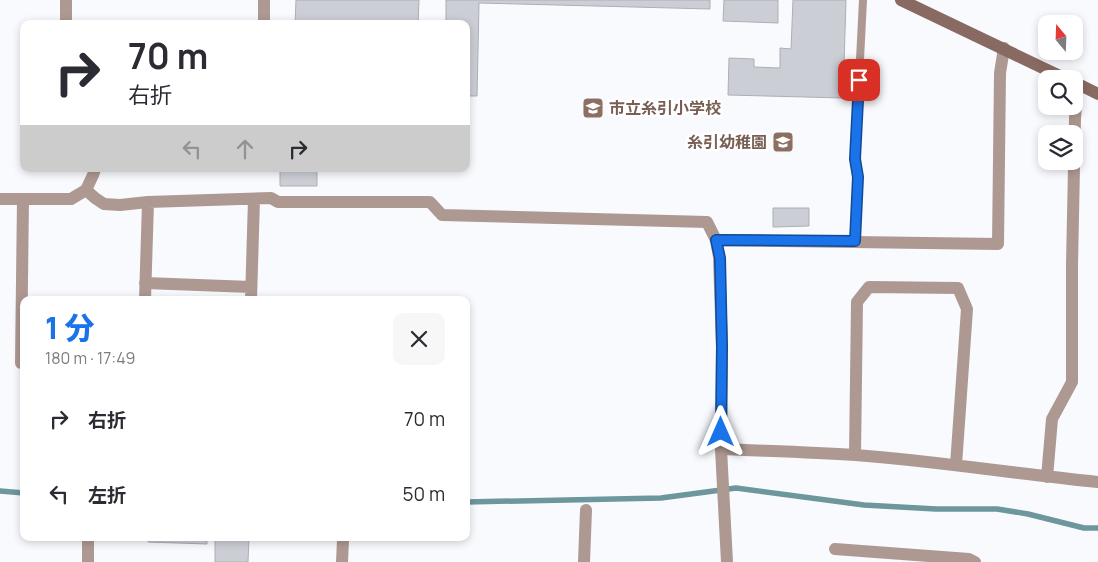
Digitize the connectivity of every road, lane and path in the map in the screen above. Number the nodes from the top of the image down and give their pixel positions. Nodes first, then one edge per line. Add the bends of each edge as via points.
1 (66, 0) edge
2 (264, 0) edge
3 (863, 0) edge
4 (901, 0) edge
5 (66, 20) edge
6 (264, 20) edge
7 (1004, 48) junction
8 (1049, 70) edge
9 (1083, 87) edge
10 (1098, 94) edge
11 (1075, 115) edge
12 (94, 172) edge
13 (86, 190) junction
14 (0, 198) edge
15 (23, 199) junction
16 (254, 199) junction
17 (148, 202) junction
18 (716, 240) junction
19 (855, 241) junction
20 (145, 283) junction
21 (251, 294) edge
22 (23, 296) edge
23 (144, 296) edge
24 (721, 449) junction
25 (854, 455) junction
26 (956, 465) junction
27 (1047, 477) junction
28 (1098, 482) edge
29 (586, 510) dead end
30 (88, 541) edge
31 (343, 541) edge
32 (835, 549) dead end
33 (88, 562) edge
34 (342, 562) edge
35 (584, 562) edge
36 (727, 562) edge
37 (976, 562) edge

1 - 5 street
2 - 6 street
3 - 19 lane via 855,159 858,177
4 - 7 main road
7 - 8 main road
7 - 19 street via 1000,73 998,244
9 - 10 main road
11 - 27 street via 1072,382 1052,419
12 - 13 street
13 - 15 street via 71,199
13 - 17 street via 104,204
14 - 15 street
15 - 22 street
16 - 17 street
16 - 18 street via 271,198 278,202 430,202 442,215 707,222
16 - 21 street
17 - 20 street
18 - 19 street
18 - 24 street via 720,258
20 - 21 street
20 - 23 street
24 - 25 street
24 - 36 street
25 - 26 street
25 - 26 street via 857,302 869,287 958,288 967,309
26 - 27 street
27 - 28 street
29 - 35 street
30 - 33 street
31 - 34 street
32 - 37 street

